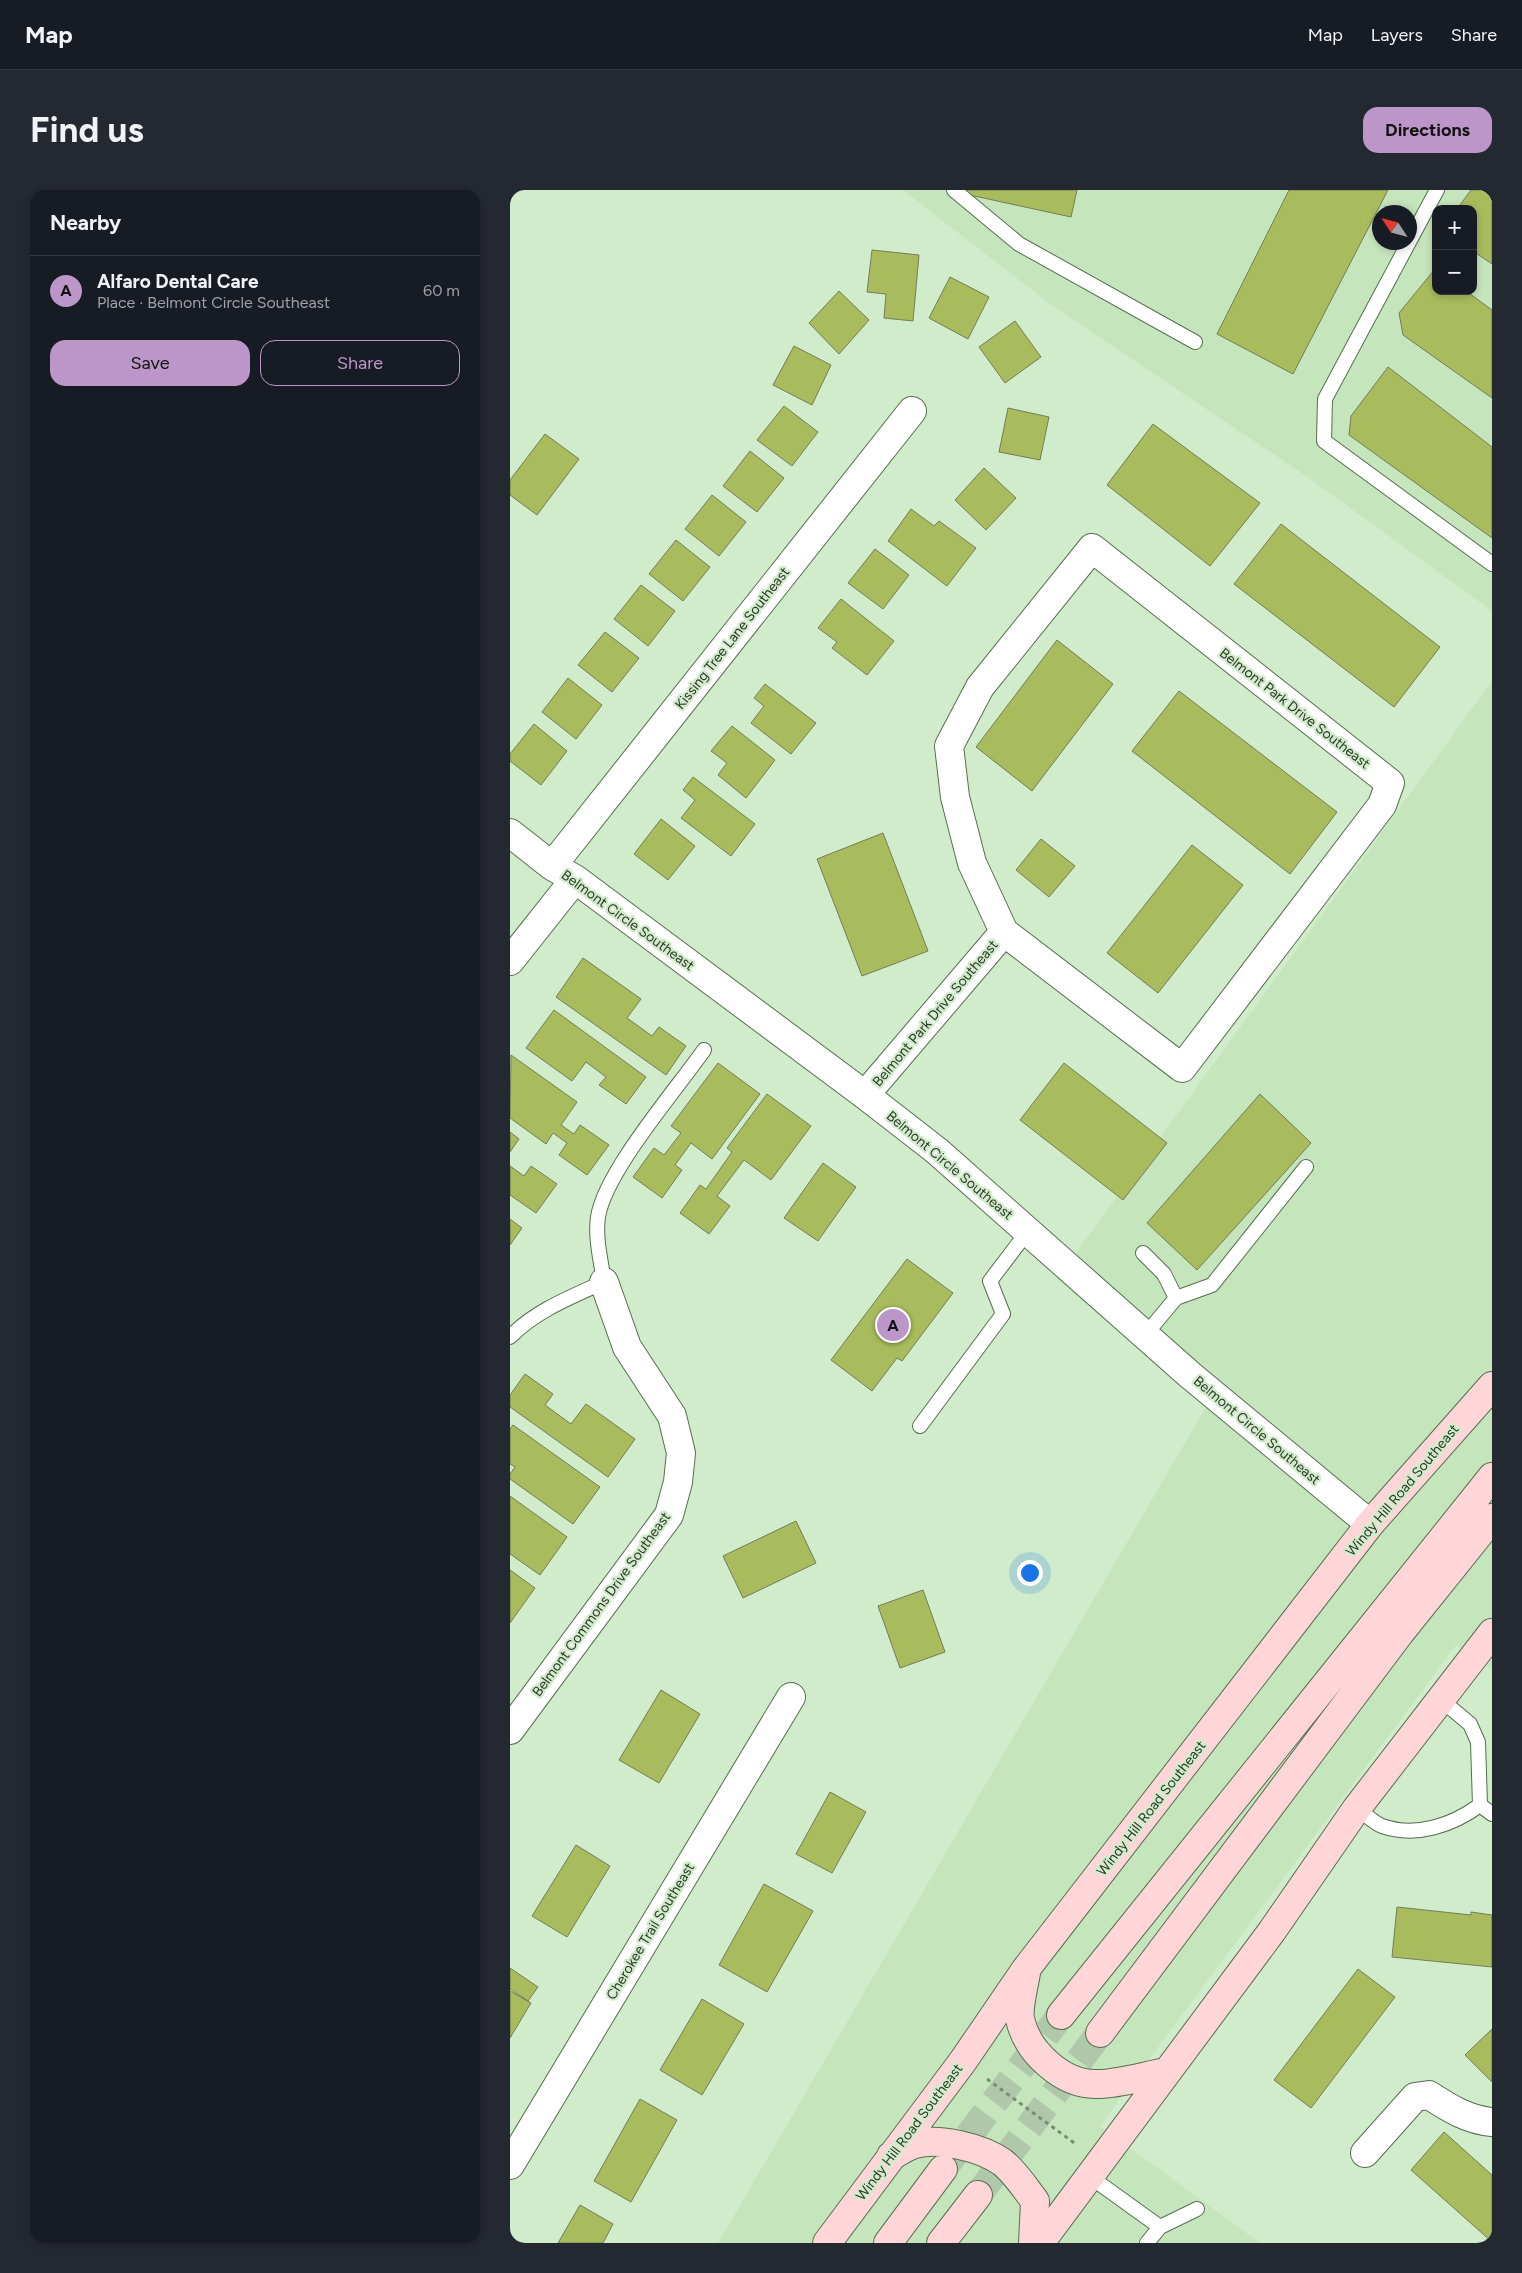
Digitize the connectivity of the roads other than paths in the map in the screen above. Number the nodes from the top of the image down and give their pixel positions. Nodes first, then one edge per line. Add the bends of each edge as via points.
1 (954, 190) edge
2 (1437, 190) edge
3 (1417, 227) edge
4 (1405, 250) edge
5 (1195, 342) dead end
6 (912, 411) dead end
7 (1492, 564) edge
8 (510, 833) edge
9 (552, 866) junction
10 (575, 879) junction
11 (1004, 932) junction
12 (510, 961) edge
13 (704, 1050) dead end
14 (865, 1095) junction
15 (1306, 1167) dead end
16 (1028, 1231) junction
17 (1143, 1253) dead end
18 (604, 1282) junction
19 (1176, 1298) junction
20 (1146, 1334) junction
21 (510, 1337) edge
22 (1492, 1386) edge
23 (920, 1426) dead end
24 (1492, 1477) edge
25 (1492, 1518) edge
26 (1370, 1524) junction
27 (1492, 1632) edge
28 (791, 1696) dead end
29 (1440, 1699) junction
30 (510, 1730) edge
31 (1480, 1805) junction
32 (1358, 1808) junction
33 (1492, 1814) edge
34 (1026, 1970) junction
35 (1061, 2015) tunnel mouth
36 (1100, 2033) tunnel mouth
37 (1166, 2072) junction
38 (1492, 2122) edge
39 (1365, 2153) dead end
40 (890, 2156) junction
41 (510, 2165) edge
42 (943, 2169) tunnel mouth
43 (1095, 2169) junction
44 (978, 2194) tunnel mouth
45 (1197, 2209) dead end
46 (1160, 2227) junction
47 (827, 2243) edge
48 (888, 2243) edge
49 (942, 2243) edge
50 (1033, 2243) edge
51 (1040, 2243) edge
52 (1147, 2243) edge

1 - 5 lane via 1019,244
2 - 3 lane
4 - 7 lane via 1325,399 1324,441
6 - 9 street, Kissing Tree Lane Southeast
8 - 9 street, Belmont Circle Southeast
9 - 10 street, Belmont Circle Southeast
10 - 12 street
10 - 14 street, Belmont Circle Southeast
11 - 11 street, Belmont Park Drive Southeast via 1182,1068 1382,805 1390,783 1092,548 980,687 949,746 955,797 972,863
11 - 14 street, Belmont Park Drive Southeast
13 - 18 lane via 621,1166 602,1202 597,1228
14 - 16 street, Belmont Circle Southeast via 937,1151
15 - 19 lane via 1212,1285
16 - 20 street, Belmont Circle Southeast
16 - 23 lane via 990,1281 1003,1314
17 - 19 lane via 1164,1274
18 - 21 lane via 556,1304 523,1324
18 - 30 street, Belmont Commons Drive Southeast via 627,1347 672,1416 681,1453 678,1482 669,1515
19 - 20 lane
20 - 26 street, Belmont Circle Southeast
22 - 26 street, Windy Hill Road Southeast
24 - 35 street
25 - 36 street via 1399,1634
26 - 34 street, Windy Hill Road Southeast
27 - 29 street
28 - 41 street, Cherokee Trail Southeast
29 - 31 lane via 1470,1724 1478,1742
29 - 32 street
31 - 32 lane via 1462,1818 1414,1830 1380,1825
31 - 33 lane
32 - 37 street via 1272,1931
34 - 37 street via 1020,2018 1032,2045 1049,2066 1071,2079 1097,2084
34 - 40 street, Windy Hill Road Southeast via 963,2061
37 - 43 street
38 - 39 street via 1455,2112 1429,2095 1415,2097
40 - 47 street, Windy Hill Road Southeast
40 - 50 street via 916,2144 944,2143 980,2151 1002,2162 1035,2201
42 - 48 street
43 - 46 lane
43 - 51 street
44 - 49 street
45 - 46 lane
46 - 52 lane

